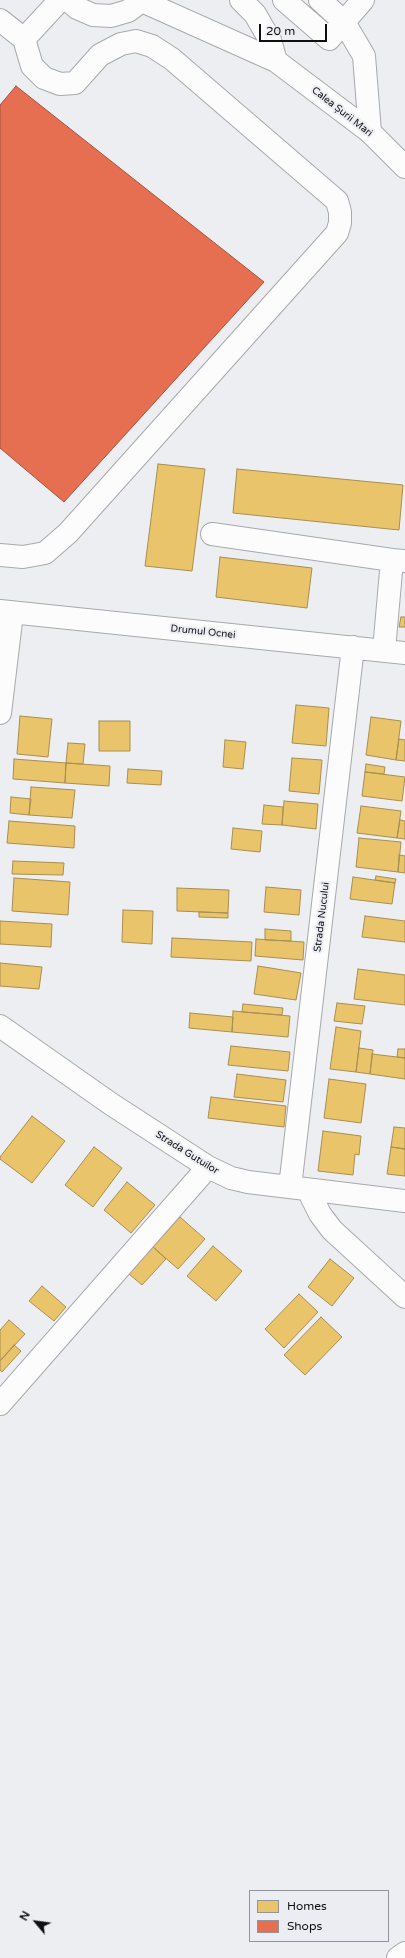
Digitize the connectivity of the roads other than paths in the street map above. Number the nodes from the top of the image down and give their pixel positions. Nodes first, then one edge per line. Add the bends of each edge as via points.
1 (60, 0) edge
2 (68, 0) edge
3 (241, 0) edge
4 (284, 0) edge
5 (302, 0) edge
6 (320, 0) edge
7 (143, 1) edge
8 (351, 10) edge
9 (2, 24) edge
10 (24, 40) junction
11 (276, 61) junction
12 (370, 132) junction
13 (404, 166) edge
14 (212, 534) dead end
15 (0, 555) edge
16 (399, 561) edge
17 (6, 612) edge
18 (353, 647) junction
19 (395, 651) edge
20 (0, 713) edge
21 (0, 1026) edge
22 (208, 1167) junction
23 (299, 1189) junction
24 (405, 1201) edge
25 (405, 1297) edge
26 (0, 1404) edge
27 (405, 1953) edge
28 (398, 1958) edge

1 - 10 street
2 - 7 street via 77,8 93,15 111,16 128,11
3 - 11 street via 255,14 270,40
4 - 8 street via 329,39
5 - 8 street
6 - 8 street
7 - 11 street, Calea Șurii Mari
8 - 12 street via 364,56
9 - 10 street
10 - 15 street via 32,66 44,78 60,84 75,83 100,55 122,44 136,41 152,46 172,59 337,201 340,223 337,233 68,533 45,552 23,557
11 - 12 street, Calea Șurii Mari
12 - 13 street, Calea Șurii Mari
14 - 16 street
16 - 19 street
17 - 18 street, Drumul Ocnei
17 - 20 street
18 - 19 street, Drumul Ocnei
18 - 23 street, Strada Nucului
21 - 22 street, Strada Gutuilor via 111,1104
22 - 23 street, Strada Gutuilor via 231,1178
22 - 26 street
23 - 24 street, Strada Gutuilor
23 - 25 street via 332,1230
27 - 28 street

